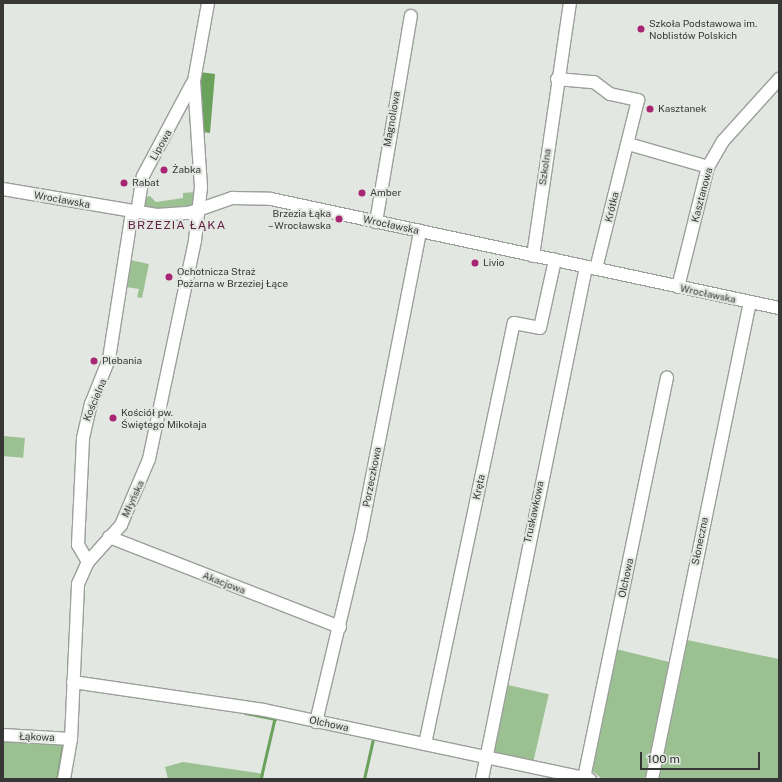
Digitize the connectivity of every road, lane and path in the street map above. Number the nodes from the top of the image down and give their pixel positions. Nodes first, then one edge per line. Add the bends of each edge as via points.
1 (208, 3) edge
2 (570, 3) edge
3 (411, 16) dead end
4 (558, 79) junction
5 (779, 79) edge
6 (194, 81) junction
7 (628, 144) junction
8 (708, 167) junction
9 (3, 189) edge
10 (200, 210) junction
11 (135, 212) junction
12 (376, 222) junction
13 (420, 231) junction
14 (533, 256) junction
15 (555, 260) junction
16 (591, 268) junction
17 (678, 287) junction
18 (750, 302) junction
19 (779, 308) edge
20 (667, 378) dead end
21 (109, 537) junction
22 (88, 562) junction
23 (340, 627) junction
24 (73, 682) junction
25 (316, 722) junction
26 (3, 735) edge
27 (71, 739) junction
28 (425, 744) junction
29 (484, 758) junction
30 (587, 778) edge
31 (64, 779) edge
32 (482, 779) edge
33 (652, 779) edge

1 - 6 street, Lipowa
2 - 4 street, Szkolna
3 - 12 street, Magnoliowa
4 - 7 street, Krótka via 594,82 610,94 638,100
4 - 14 street, Szkolna
5 - 8 street, Kasztanowa via 728,136
6 - 10 street, Lipowa
6 - 11 street, Lipowa via 143,176
7 - 8 street
7 - 16 street, Krótka
8 - 17 street, Kasztanowa
9 - 11 street, Wrocławska
10 - 11 street, Wrocławska via 175,216
10 - 12 street, Wrocławska via 223,200 261,198
10 - 21 street, Młyńska via 149,459 121,525
11 - 22 street, Kościelna via 109,359 91,404 83,438 78,545
12 - 13 street, Wrocławska
13 - 14 street, Wrocławska
13 - 23 street, Porzeczkowa
14 - 15 street, Wrocławska
15 - 16 street, Wrocławska
15 - 28 street, Kręta via 540,328 514,323
16 - 17 street, Wrocławska
16 - 29 street, Truskawkowa
17 - 18 street, Wrocławska
18 - 19 street, Wrocławska
18 - 33 street, Słoneczna
20 - 30 street, Olchowa
21 - 22 street, Młyńska
21 - 23 street, Akacjowa
22 - 24 street, Młyńska via 75,598
23 - 25 street, Porzeczkowa
24 - 25 street, Olchowa via 166,693
24 - 27 street, Młyńska
25 - 28 street, Olchowa
26 - 27 street, Łąkowa
27 - 31 street, Młyńska
28 - 29 street, Olchowa
29 - 30 street, Olchowa
29 - 32 street, Truskawkowa

